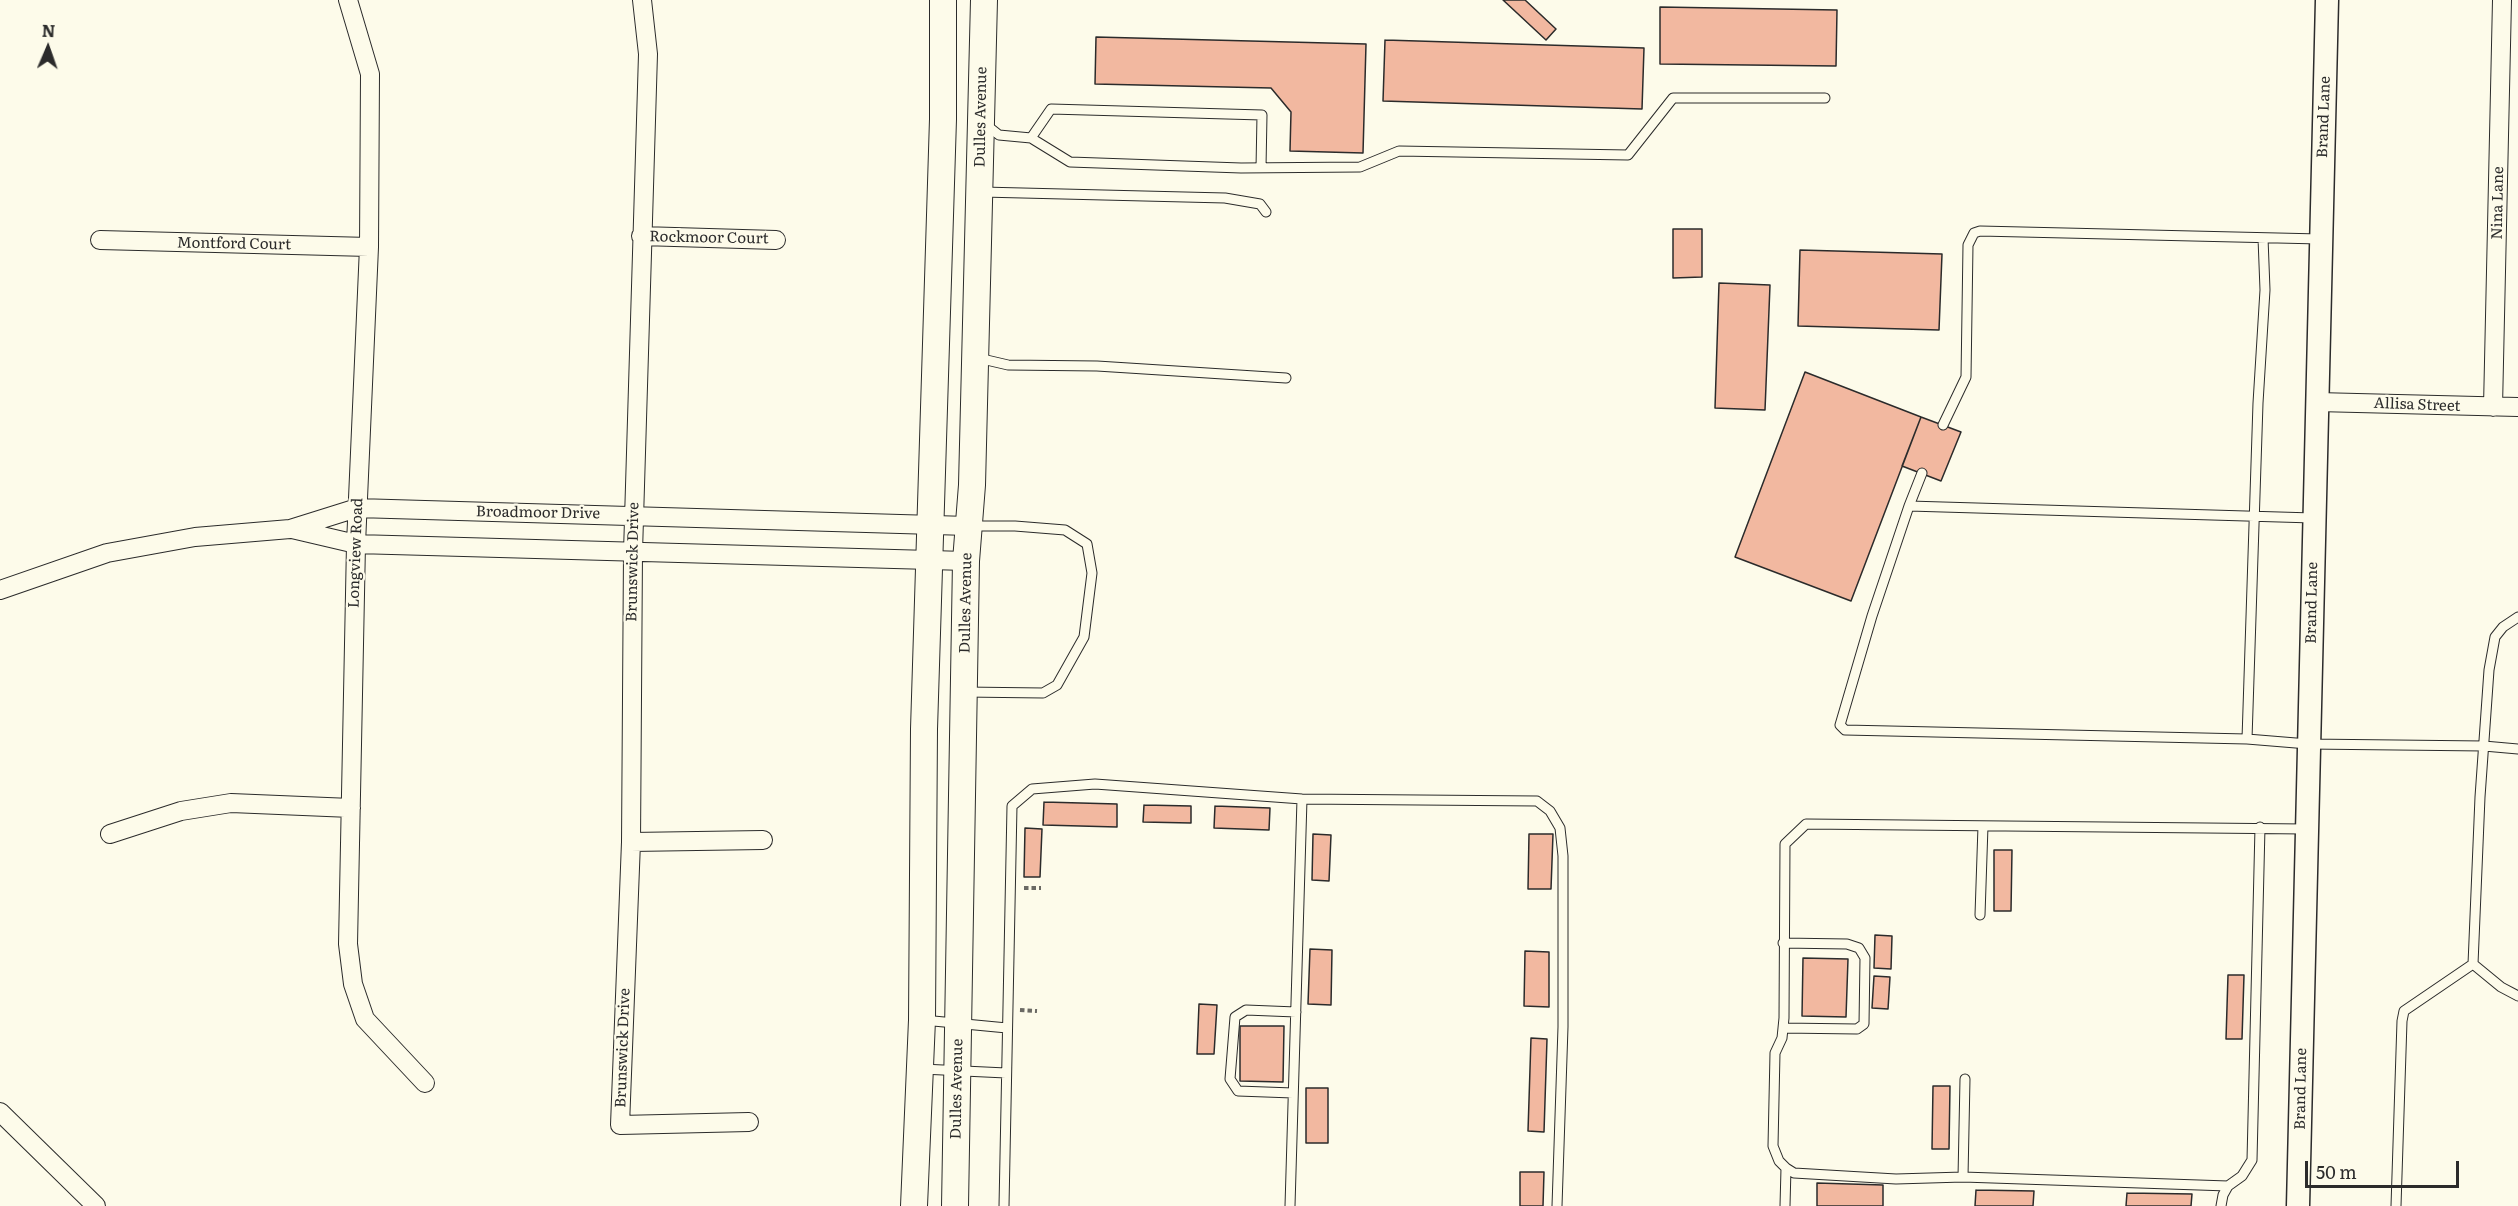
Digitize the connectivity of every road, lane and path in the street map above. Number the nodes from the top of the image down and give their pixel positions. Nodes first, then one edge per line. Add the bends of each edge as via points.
1 (348, 0) edge
2 (642, 0) edge
3 (944, 0) edge
4 (984, 0) edge
5 (2327, 0) edge
6 (2502, 0) edge
7 (1825, 98) dead end
8 (2509, 110) edge
9 (943, 119) junction
10 (981, 121) junction
11 (1031, 138) junction
12 (1261, 168) junction
13 (979, 192) junction
14 (1266, 212) dead end
15 (641, 236) junction
16 (2264, 238) junction
17 (2320, 238) junction
18 (100, 240) dead end
19 (776, 240) dead end
20 (369, 247) junction
21 (976, 358) junction
22 (1286, 378) dead end
23 (2317, 402) junction
24 (2493, 407) junction
25 (2518, 407) edge
26 (1943, 425) dead end
27 (1922, 473) dead end
28 (1909, 506) junction
29 (357, 508) junction
30 (634, 515) junction
31 (2255, 515) junction
32 (2314, 518) junction
33 (931, 525) junction
34 (968, 526) junction
35 (290, 529) junction
36 (356, 544) junction
37 (633, 552) junction
38 (966, 561) junction
39 (930, 562) junction
40 (2, 584) edge
41 (2518, 617) edge
42 (964, 692) junction
43 (2247, 739) junction
44 (2308, 744) junction
45 (2484, 746) junction
46 (2518, 749) edge
47 (1302, 799) junction
48 (351, 808) junction
49 (1983, 826) junction
50 (2260, 827) junction
51 (2307, 829) junction
52 (110, 834) dead end
53 (763, 840) dead end
54 (631, 842) junction
55 (1980, 915) dead end
56 (1783, 943) junction
57 (2473, 964) junction
58 (2518, 996) edge
59 (1296, 1012) junction
60 (922, 1020) junction
61 (958, 1023) junction
62 (1007, 1028) junction
63 (1783, 1028) junction
64 (919, 1068) junction
65 (957, 1071) junction
66 (1006, 1073) junction
67 (1965, 1079) dead end
68 (425, 1083) dead end
69 (1293, 1093) junction
70 (0, 1112) edge
71 (749, 1122) dead end
72 (1786, 1168) junction
73 (1963, 1177) junction
74 (2228, 1186) junction
75 (96, 1206) edge
76 (914, 1206) edge
77 (955, 1206) edge
78 (1004, 1206) edge
79 (1290, 1206) edge
80 (1557, 1206) edge
81 (1785, 1206) edge
82 (2221, 1206) edge
83 (2298, 1206) edge
84 (2396, 1206) edge

1 - 20 street, Longview Road via 370,74
2 - 15 street, Brunswick Drive via 648,54
3 - 9 main road
4 - 10 main road, Dulles Avenue
5 - 17 street, Brand Lane
6 - 8 street, Nina Lane
7 - 12 lane via 1673,98 1628,154 1399,151 1360,167
8 - 24 street, Nina Lane
9 - 10 main road
9 - 33 main road
10 - 11 lane via 999,135
10 - 13 main road, Dulles Avenue
11 - 12 lane via 1070,162
11 - 12 lane via 1051,109 1262,115
13 - 14 lane via 1225,198 1260,204
13 - 21 main road, Dulles Avenue
15 - 19 street, Rockmoor Court
15 - 30 street, Brunswick Drive
16 - 17 lane
16 - 26 lane via 1974,233 1968,245 1966,377
16 - 31 lane
17 - 23 street, Brand Lane
18 - 20 street, Montford Court
20 - 29 street, Longview Road
21 - 22 lane via 1008,365 1097,366
21 - 34 main road, Dulles Avenue
23 - 24 street, Allisa Street
23 - 32 street, Brand Lane
24 - 25 street, Allisa Street
27 - 28 lane
28 - 31 lane
28 - 43 lane via 1841,716 1840,725 1845,730
29 - 30 street, Broadmoor Drive
29 - 35 street, Broadmoor Drive
29 - 36 street, Longview Road
30 - 33 street, Broadmoor Drive
30 - 37 street, Brunswick Drive
31 - 32 lane
31 - 43 lane
32 - 44 street, Brand Lane
33 - 34 street, Broadmoor Drive
33 - 39 main road
34 - 38 main road, Dulles Avenue
34 - 42 lane via 1065,530 1087,544 1092,573 1084,637 1057,685 1043,693
35 - 36 street, Broadmoor Drive
35 - 40 street, Broadmoor Drive via 195,537 106,553
36 - 37 street, Broadmoor Drive
36 - 48 street, Longview Road
37 - 39 street, Broadmoor Drive
37 - 54 street, Brunswick Drive
38 - 39 street, Broadmoor Drive
38 - 42 main road, Dulles Avenue
39 - 60 main road via 924,720
41 - 45 lane via 2495,637
42 - 61 main road, Dulles Avenue
43 - 44 lane
44 - 45 lane
44 - 51 street, Brand Lane
45 - 46 lane
45 - 57 lane
47 - 59 lane
47 - 62 lane via 1095,784 1032,789 1012,806
47 - 80 lane via 1536,801 1550,811 1560,828 1563,856
48 - 52 street via 231,803 181,811
48 - 68 street, Longview Road via 348,944 353,984 365,1019
49 - 50 lane
49 - 55 lane
49 - 56 lane via 1806,824 1785,844
50 - 51 lane
50 - 74 lane via 2252,1160 2242,1176
51 - 83 street, Brand Lane
53 - 54 street
54 - 71 street, Brunswick Drive via 620,1125
56 - 63 lane
56 - 63 lane via 1847,944 1859,948 1865,958 1864,1024 1857,1029
57 - 58 lane
57 - 84 lane via 2404,1011
59 - 69 lane
59 - 69 lane via 1246,1010 1234,1017 1230,1079 1238,1091
60 - 61 lane
60 - 64 main road
61 - 62 lane
61 - 65 main road, Dulles Avenue
62 - 66 lane
63 - 72 lane via 1775,1053 1773,1146
64 - 65 lane
64 - 76 main road
65 - 66 lane
65 - 77 main road, Dulles Avenue
66 - 78 lane
67 - 73 lane
69 - 79 lane
70 - 75 street
72 - 73 lane via 1794,1173 1896,1179
72 - 81 lane
73 - 74 lane
74 - 82 lane

